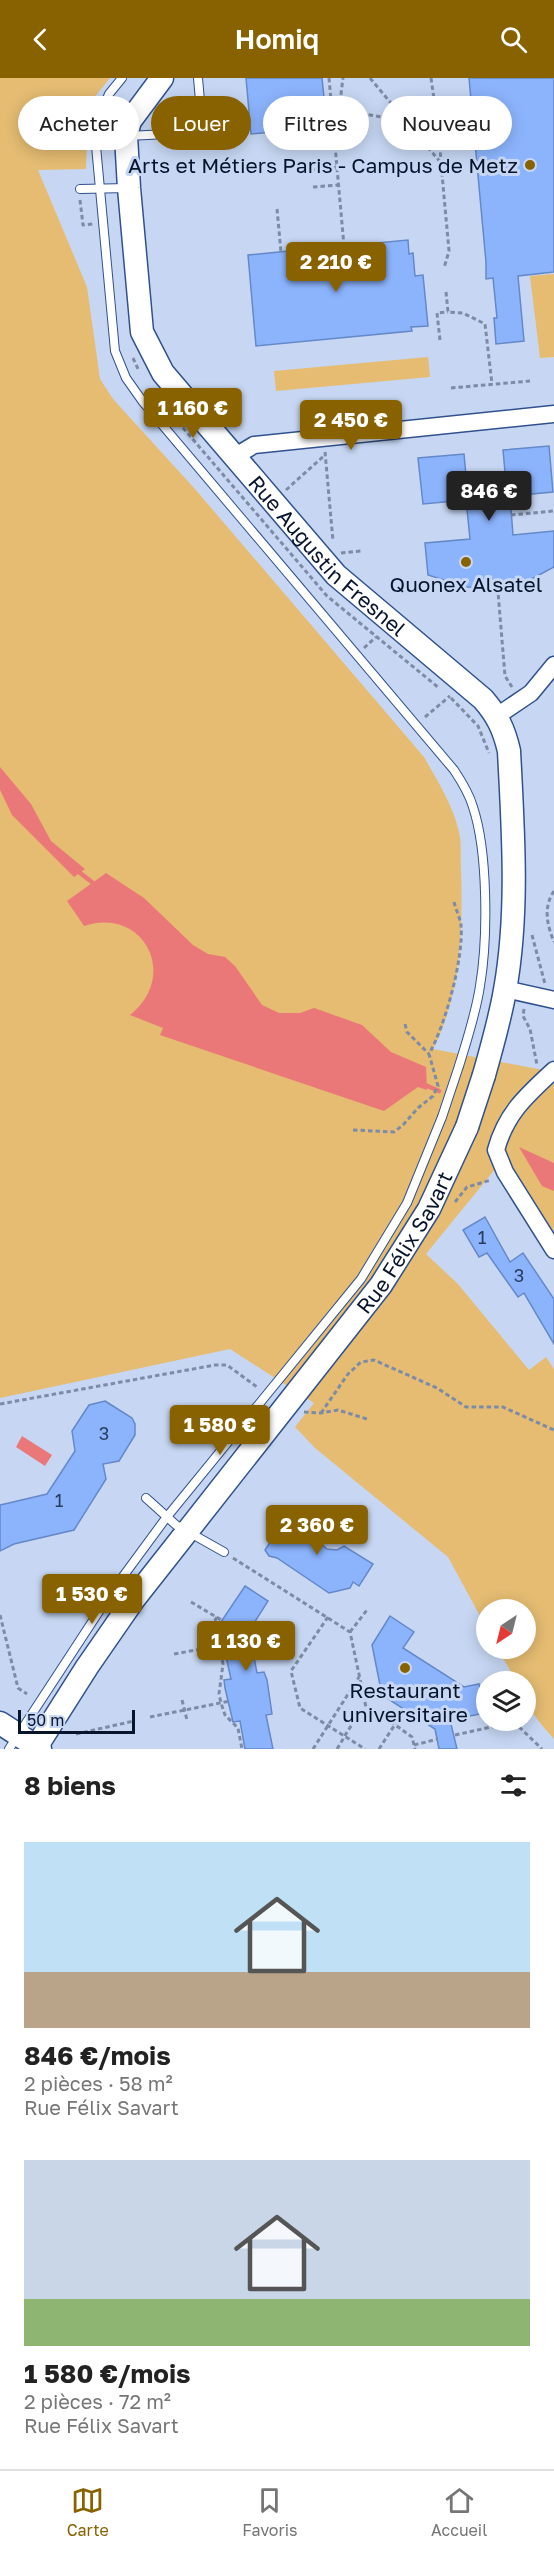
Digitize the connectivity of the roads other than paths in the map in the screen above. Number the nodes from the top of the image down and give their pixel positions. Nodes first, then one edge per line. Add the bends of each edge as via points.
1 (122, 78) edge
2 (162, 78) edge
3 (198, 78) edge
4 (139, 109) edge
5 (139, 135) edge
6 (127, 150) edge
7 (129, 188) junction
8 (80, 189) road end
9 (99, 189) junction
10 (554, 414) edge
11 (234, 457) junction
12 (554, 665) edge
13 (497, 716) junction
14 (516, 991) junction
15 (554, 1000) edge
16 (554, 1070) edge
17 (554, 1250) edge
18 (146, 1498) dead end
19 (166, 1518) junction
20 (187, 1530) junction
21 (224, 1552) road end
22 (23, 1742) edge

1 - 9 lane via 109,94 97,127
2 - 4 street, Rue Augustin Fresnel
3 - 5 lane via 202,124 188,133
6 - 7 street, Rue Augustin Fresnel
7 - 9 lane
7 - 11 street, Rue Augustin Fresnel via 142,332 163,373
8 - 9 lane
9 - 19 lane, bridge via 115,351 126,378 454,770 474,808 481,854 484,921 478,996 442,1118 407,1203 361,1279
10 - 11 street via 254,445
11 - 13 street, Rue Augustin Fresnel via 322,563 483,699
12 - 13 street via 531,693
13 - 14 street, Rue Félix Savart via 509,750
14 - 15 street
14 - 20 street, Rue Félix Savart, bridge via 467,1127 429,1209 381,1285
16 - 17 street via 522,1101 502,1130 496,1150 505,1172
18 - 19 lane
19 - 20 lane
19 - 22 lane via 113,1590
20 - 21 lane
20 - 22 street, Rue Félix Savart

